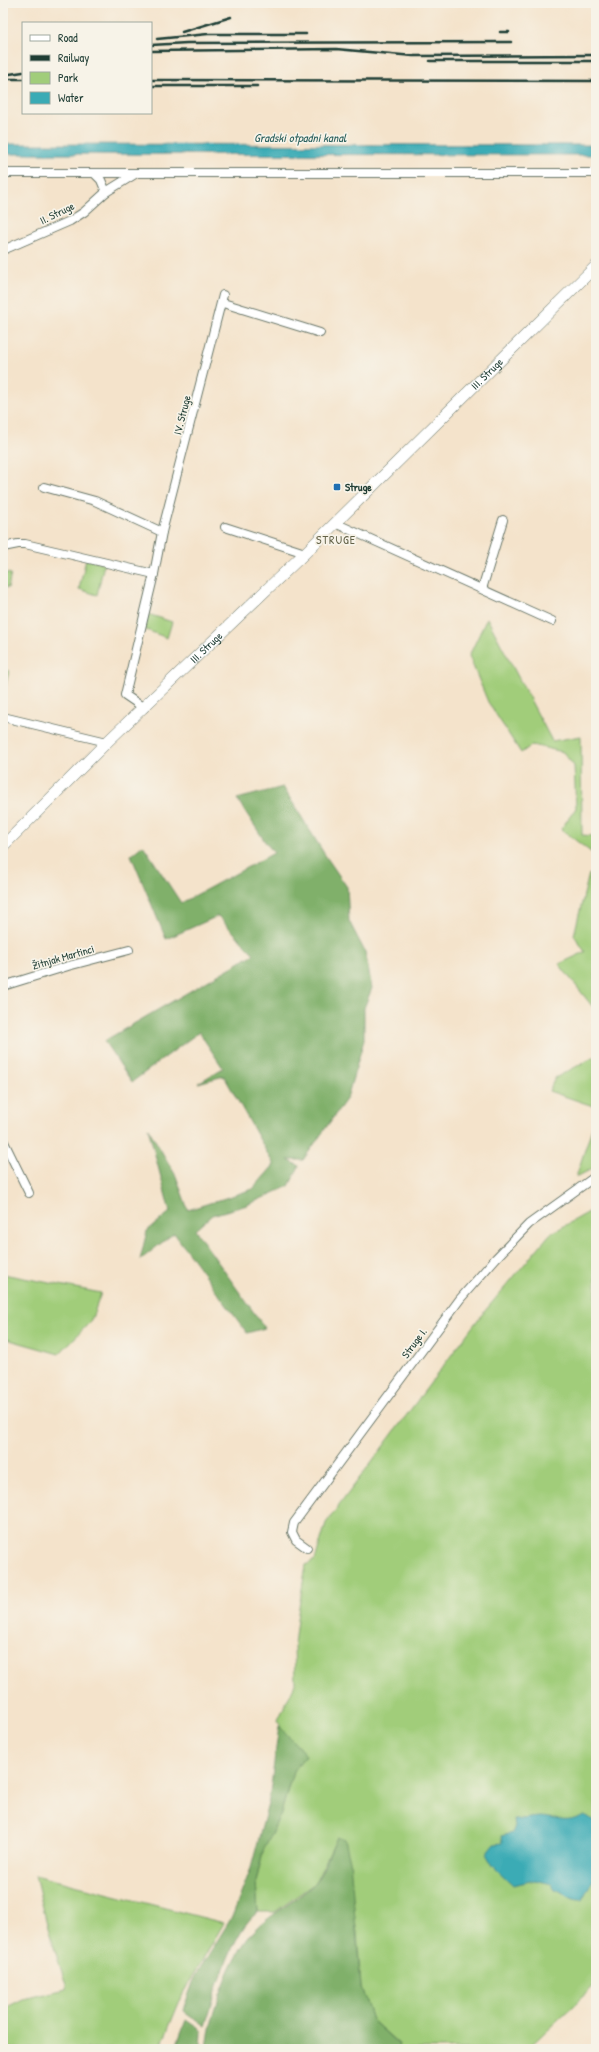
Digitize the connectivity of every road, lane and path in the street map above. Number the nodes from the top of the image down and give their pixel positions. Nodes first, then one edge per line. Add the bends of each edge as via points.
1 (3, 173) edge
2 (596, 173) edge
3 (94, 174) junction
4 (135, 174) junction
5 (106, 192) junction
6 (3, 250) edge
7 (596, 266) edge
8 (320, 334) dead end
9 (44, 487) dead end
10 (503, 520) dead end
11 (335, 523) junction
12 (225, 527) dead end
13 (162, 532) junction
14 (3, 547) edge
15 (305, 553) junction
16 (154, 574) junction
17 (482, 589) junction
18 (552, 621) dead end
19 (144, 708) junction
20 (3, 717) edge
21 (107, 742) junction
22 (3, 846) edge
23 (129, 950) dead end
24 (3, 986) edge
25 (3, 1140) edge
26 (596, 1176) edge
27 (29, 1193) dead end
28 (307, 1548) dead end

1 - 3 street
2 - 4 street
3 - 4 street
3 - 5 street via 101,180
4 - 5 street, II. Struge
5 - 6 street, II. Struge via 70,221
7 - 11 street, III. Struge
8 - 13 street, IV. Struge via 223,299
9 - 13 street via 94,501
10 - 17 street
11 - 15 street, III. Struge
11 - 17 street
12 - 15 street
13 - 16 street, IV. Struge
14 - 16 street via 18,544
15 - 19 street, III. Struge
16 - 19 street, IV. Struge via 125,695
17 - 18 street
19 - 21 street, III. Struge
20 - 21 street
21 - 22 street, III. Struge
23 - 24 street, Žitnjak Martinci
25 - 27 street
26 - 28 street, Struge I. via 529,1224 460,1299 294,1523 292,1532 296,1540

